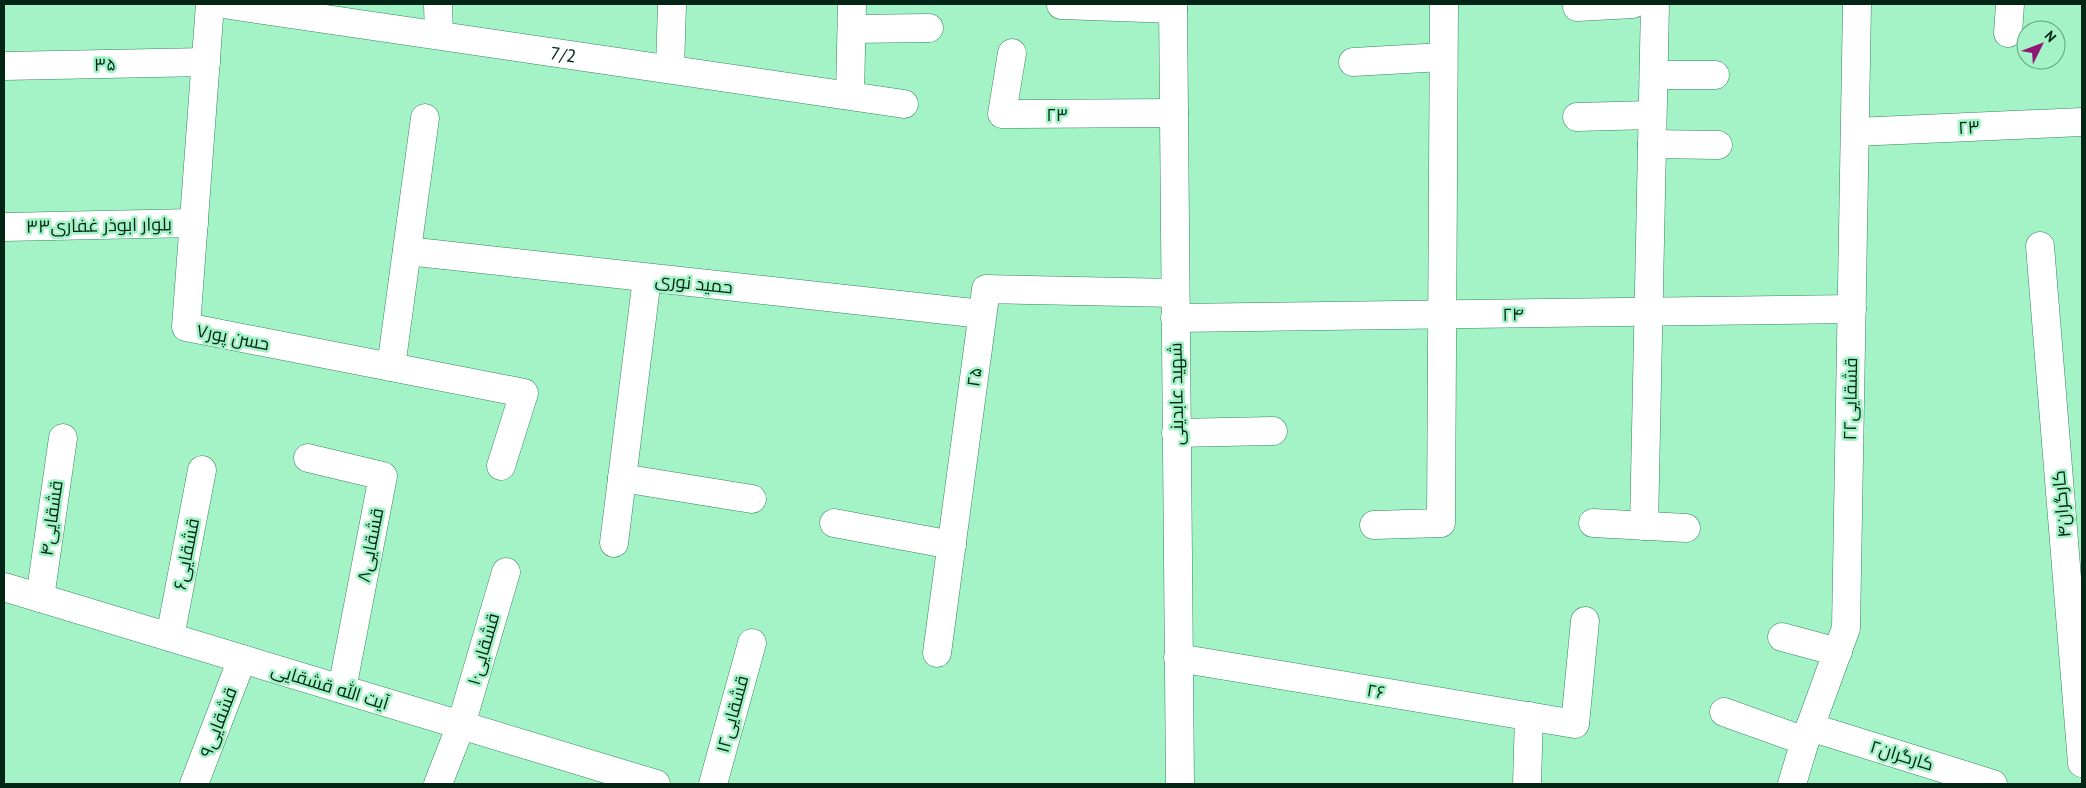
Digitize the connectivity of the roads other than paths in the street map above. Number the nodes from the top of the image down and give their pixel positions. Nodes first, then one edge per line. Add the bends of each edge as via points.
1 (210, 4) edge
2 (223, 4) edge
3 (438, 4) edge
4 (672, 4) edge
5 (1444, 4) edge
6 (1633, 4) edge
7 (1655, 4) edge
8 (1857, 4) edge
9 (2010, 4) edge
10 (1061, 5) dead end
11 (1577, 6) dead end
12 (1173, 7) edge
13 (852, 16) edge
14 (929, 28) dead end
15 (2008, 34) dead end
16 (439, 35) junction
17 (1012, 53) dead end
18 (1443, 57) junction
19 (206, 62) junction
20 (1354, 62) dead end
21 (4, 66) edge
22 (670, 69) junction
23 (1654, 75) junction
24 (1715, 75) dead end
25 (850, 95) junction
26 (904, 104) dead end
27 (1174, 113) junction
28 (1652, 115) junction
29 (1577, 117) dead end
30 (425, 118) dead end
31 (2082, 122) edge
32 (1855, 132) junction
33 (1652, 144) junction
34 (1718, 145) dead end
35 (194, 223) junction
36 (4, 227) edge
37 (2040, 246) dead end
38 (407, 251) junction
39 (647, 278) junction
40 (1175, 306) junction
41 (1852, 310) junction
42 (1648, 312) junction
43 (982, 314) junction
44 (1442, 315) junction
45 (391, 367) junction
46 (1273, 431) dead end
47 (1176, 432) junction
48 (63, 438) dead end
49 (308, 458) dead end
50 (501, 466) dead end
51 (202, 470) dead end
52 (622, 478) junction
53 (752, 499) dead end
54 (834, 523) dead end
55 (1594, 524) dead end
56 (1374, 525) dead end
57 (1644, 526) junction
58 (1686, 528) dead end
59 (614, 543) dead end
60 (952, 545) junction
61 (506, 572) dead end
62 (4, 587) edge
63 (40, 598) junction
64 (1584, 621) dead end
65 (170, 637) junction
66 (1782, 637) dead end
67 (752, 643) dead end
68 (1838, 652) junction
69 (937, 653) dead end
70 (1178, 658) junction
71 (242, 659) junction
72 (342, 689) junction
73 (1724, 712) dead end
74 (1529, 716) junction
75 (461, 725) junction
76 (1808, 734) junction
77 (2082, 762) edge
78 (194, 784) edge
79 (438, 784) edge
80 (656, 784) edge
81 (713, 784) edge
82 (1180, 784) edge
83 (1527, 784) edge
84 (1792, 784) edge
85 (1993, 784) edge

1 - 19 street, حسن پور۷
2 - 16 street, 7/2
3 - 16 street
4 - 22 street
5 - 18 street
6 - 11 street
7 - 23 street
8 - 32 street, ۲۲قشقایی
9 - 15 street
10 - 12 street
12 - 27 street, شهید عابدینی
13 - 14 street
13 - 25 street
16 - 22 street, 7/2
17 - 27 street, ۲۳ via 1002,114
18 - 20 street
18 - 44 street
19 - 21 street, ۳۵
19 - 35 street, حسن پور۷
22 - 25 street, 7/2
23 - 24 street
23 - 28 street
25 - 26 street, 7/2
27 - 40 street, شهید عابدینی
28 - 29 street
28 - 33 street
30 - 38 street
31 - 32 street, ۲۳
32 - 41 street, ۲۲قشقایی
33 - 34 street
33 - 42 street
35 - 36 street, بلوار ابوذر غفاری۳۳
35 - 45 street, حسن پور۷ via 186,327
37 - 77 street, کارگران۴
38 - 39 street, حمید نوری
38 - 45 street
39 - 43 street, حمید نوری
39 - 52 street
40 - 43 street, ۲۵ via 986,288
40 - 44 street, ۲۴
40 - 47 street, شهید عابدینی
41 - 42 street, ۲۴
41 - 68 street, ۲۲قشقایی via 1846,628
42 - 44 street, ۲۴
42 - 57 street
43 - 60 street, ۲۵
44 - 56 street via 1441,523
45 - 50 street, حسن پور۷ via 524,393
46 - 47 street
47 - 70 street, شهید عابدینی
48 - 63 street, ۴قشقایی
49 - 72 street, ۸قشقایی via 383,476
51 - 65 street, ۶قشقایی
52 - 53 street
52 - 59 street
54 - 60 street
55 - 57 street
57 - 58 street
60 - 69 street, ۲۵
61 - 75 street, ۱۰قشقایی
62 - 63 street, آیت الله قشقایی
63 - 65 street, آیت الله قشقایی
64 - 74 street, ۲۶ via 1575,724
65 - 71 street, آیت الله قشقایی
66 - 68 street
67 - 81 street, قشقایی۱۲
68 - 76 street, ۲۲قشقایی
70 - 74 street, ۲۶
70 - 82 street, شهید عابدینی
71 - 72 street, آیت الله قشقایی
71 - 78 street, ۹قشقایی
72 - 75 street, آیت الله قشقایی
73 - 76 street, کارگران۲
74 - 83 street
75 - 79 street, ۱۰قشقایی
75 - 80 street, آیت الله قشقایی
76 - 84 street, ۲۲قشقایی
76 - 85 street, کارگران۲

